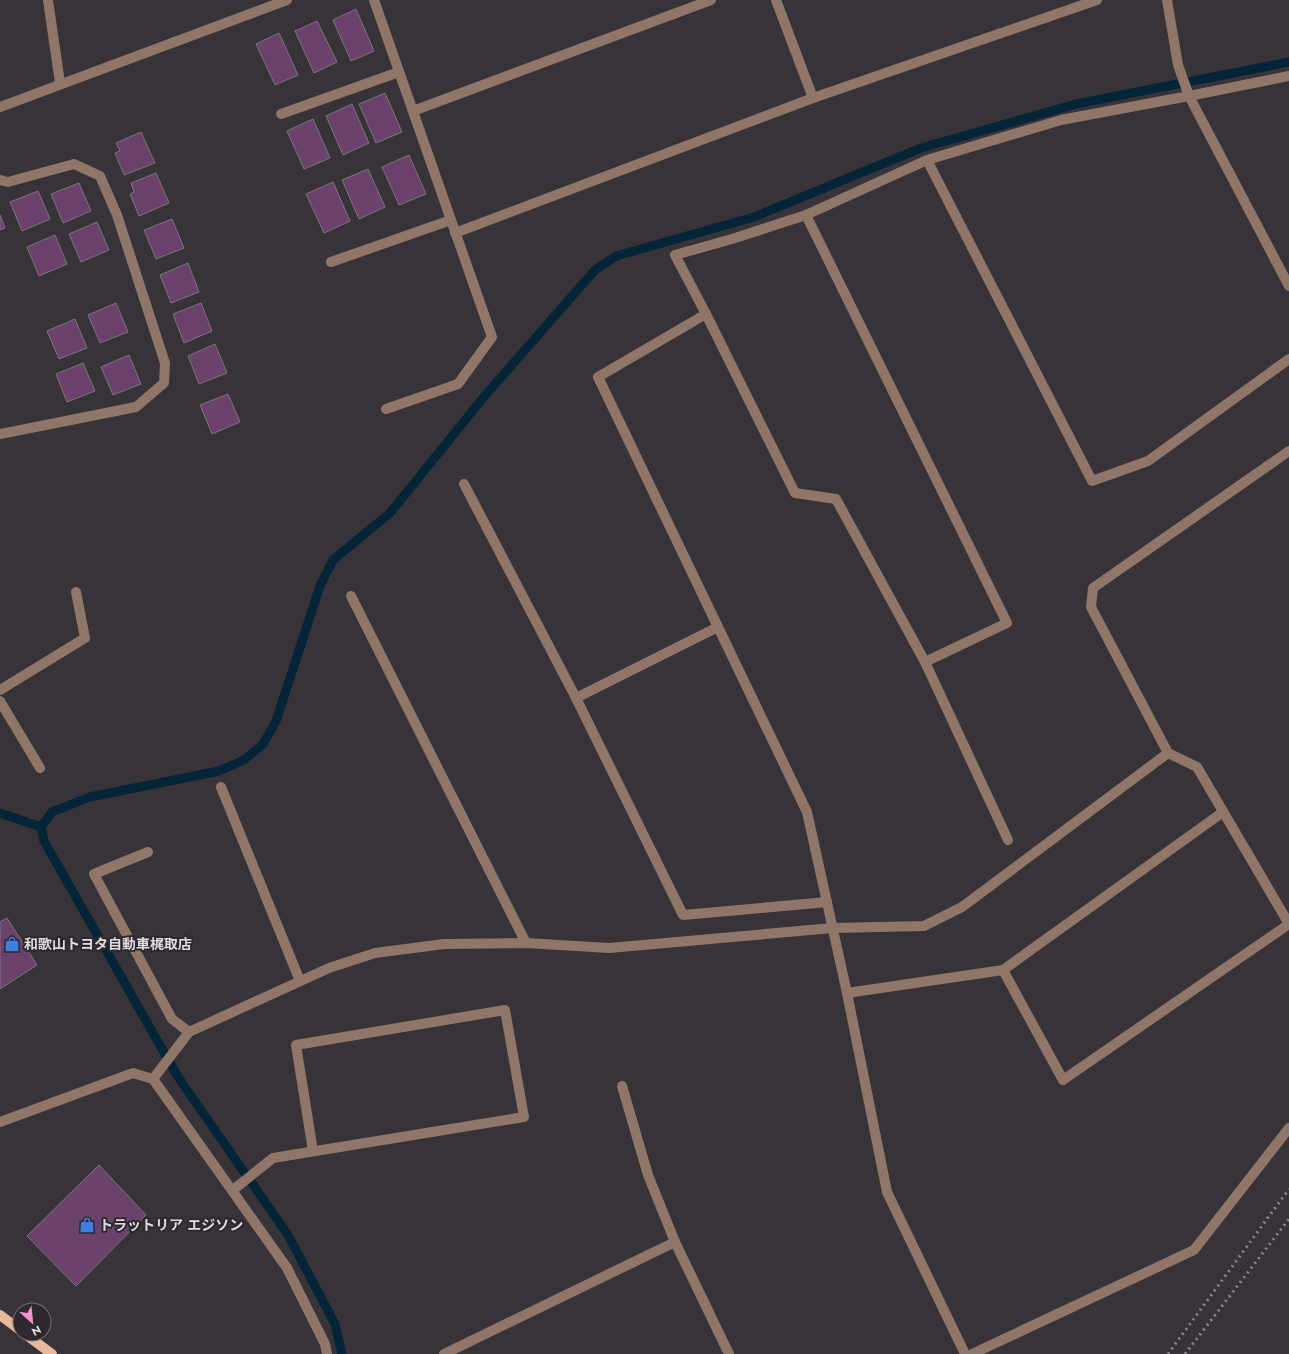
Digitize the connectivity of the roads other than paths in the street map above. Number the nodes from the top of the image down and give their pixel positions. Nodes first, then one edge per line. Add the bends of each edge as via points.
1 (48, 0) edge
2 (287, 0) edge
3 (374, 0) edge
4 (711, 0) edge
5 (776, 0) edge
6 (1097, 0) edge
7 (1167, 0) edge
8 (399, 72) junction
9 (1289, 76) edge
10 (60, 83) junction
11 (1189, 96) junction
12 (813, 98) junction
13 (0, 107) edge
14 (413, 111) junction
15 (281, 114) dead end
16 (927, 160) junction
17 (0, 180) edge
18 (806, 215) junction
19 (451, 220) junction
20 (455, 233) junction
21 (331, 262) dead end
22 (1289, 286) edge
23 (706, 314) junction
24 (1289, 359) edge
25 (386, 409) dead end
26 (0, 434) edge
27 (1289, 451) edge
28 (464, 484) dead end
29 (76, 592) dead end
30 (351, 596) dead end
31 (718, 627) junction
32 (925, 662) junction
33 (0, 690) edge
34 (576, 698) junction
35 (0, 701) edge
36 (1168, 753) junction
37 (40, 768) dead end
38 (221, 787) dead end
39 (1223, 812) junction
40 (1008, 840) dead end
41 (148, 852) dead end
42 (827, 902) junction
43 (833, 928) junction
44 (526, 943) junction
45 (1003, 970) junction
46 (300, 981) junction
47 (847, 993) junction
48 (189, 1032) junction
49 (157, 1075) junction
50 (622, 1086) dead end
51 (0, 1122) edge
52 (1289, 1128) edge
53 (314, 1151) junction
54 (236, 1188) junction
55 (675, 1242) junction
56 (0, 1315) edge
57 (12, 1324) edge
58 (36, 1342) edge
59 (52, 1354) edge
60 (327, 1354) edge
61 (444, 1354) edge
62 (729, 1354) edge
63 (965, 1354) edge
64 (972, 1354) edge

1 - 10 street
2 - 10 street
3 - 8 street
4 - 14 street
5 - 12 street
6 - 12 street
7 - 11 street via 1178,65
8 - 14 street
8 - 15 street
9 - 11 street
10 - 13 street
11 - 16 street via 1062,120
11 - 22 street
12 - 20 street
14 - 19 street
16 - 18 street
16 - 24 street via 1092,481 1148,461
17 - 26 street via 8,182 74,164 100,176 117,215 165,363 164,383 136,407
18 - 23 street via 675,255
18 - 32 street via 1007,623
19 - 20 street
19 - 21 street
20 - 25 street via 492,337 458,384
23 - 31 street via 598,377
23 - 32 street via 795,493 836,499
27 - 36 street via 1093,588 1091,607
28 - 34 street
29 - 33 street via 85,638
30 - 44 street
31 - 34 street
31 - 42 street via 807,812
32 - 40 street
34 - 42 street via 684,915
35 - 37 street
36 - 39 street via 1197,767
36 - 43 street via 962,907 924,926
38 - 46 street
39 - 45 street
39 - 45 street via 1289,924 1063,1080
41 - 48 street via 94,874 172,1019
42 - 43 street
43 - 44 street via 609,948
43 - 47 street
44 - 46 street via 444,944 374,953
45 - 47 street
46 - 48 street
47 - 63 street via 887,1192
48 - 49 street
49 - 51 street via 133,1073
49 - 54 street
50 - 55 street via 648,1174
52 - 64 street via 1194,1250
53 - 53 street via 524,1117 505,1010 296,1045
53 - 54 street via 273,1158
54 - 60 street via 287,1268 325,1344
55 - 61 street
55 - 62 street
56 - 57 main road
58 - 59 main road

